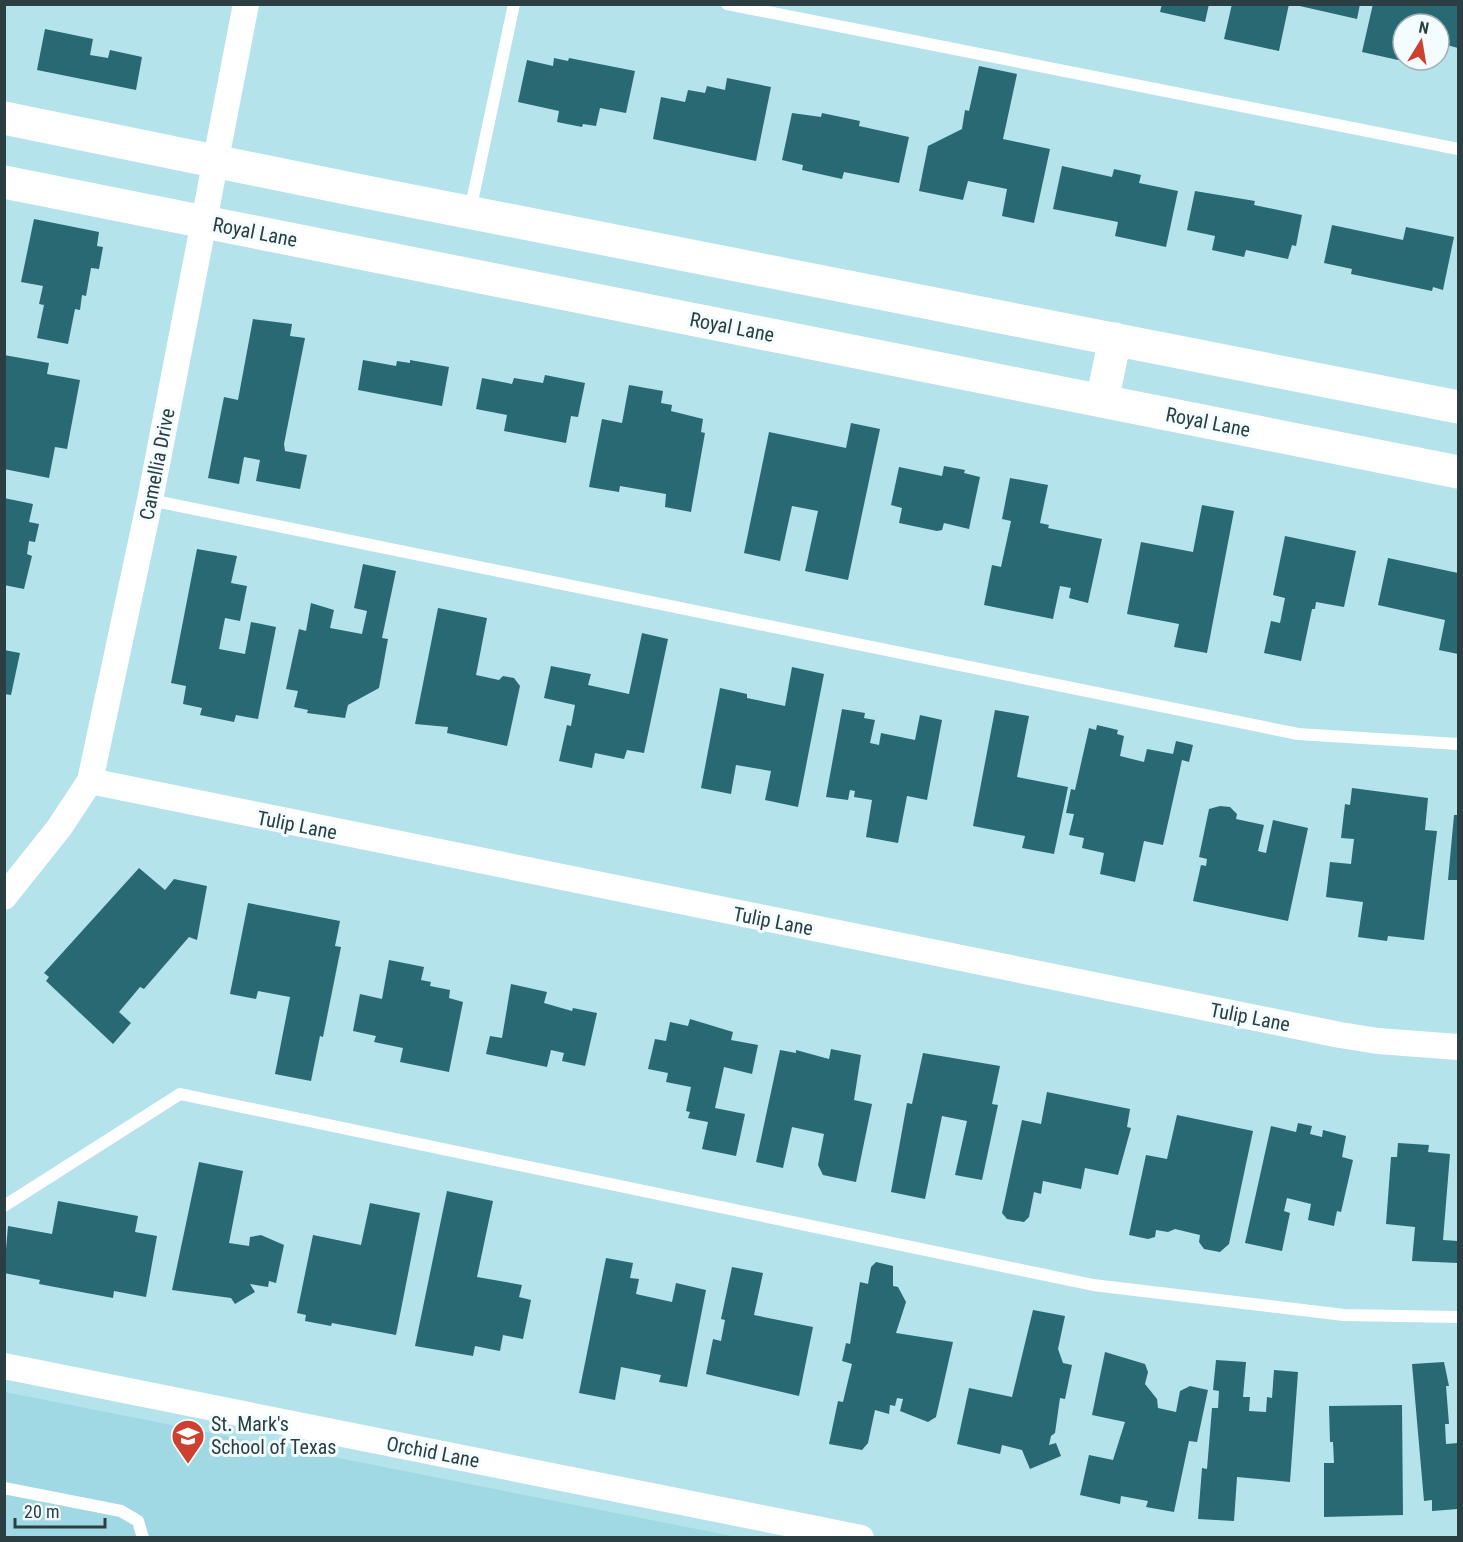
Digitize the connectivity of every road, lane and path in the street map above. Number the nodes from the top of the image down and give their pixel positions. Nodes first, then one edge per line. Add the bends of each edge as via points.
1 (246, 4) edge
2 (514, 4) edge
3 (727, 4) edge
4 (4, 118) edge
5 (1458, 149) edge
6 (215, 162) junction
7 (4, 182) edge
8 (470, 212) junction
9 (204, 222) junction
10 (1114, 339) junction
11 (1102, 401) junction
12 (1458, 407) edge
13 (1458, 472) edge
14 (150, 500) junction
15 (1458, 744) edge
16 (90, 781) junction
17 (4, 897) edge
18 (1458, 1047) edge
19 (4, 1206) edge
20 (1458, 1317) edge
21 (4, 1366) edge
22 (4, 1488) edge
23 (143, 1538) edge
24 (861, 1538) edge

1 - 6 street, Camellia Drive
2 - 8 lane
3 - 5 lane
4 - 6 main road
6 - 8 main road
6 - 9 street, Camellia Drive
7 - 9 main road, Royal Lane
8 - 10 main road
9 - 11 main road, Royal Lane
9 - 14 street, Camellia Drive
10 - 11 main road
10 - 12 main road
11 - 13 main road, Royal Lane
14 - 15 lane via 1298,734
14 - 16 street, Camellia Drive
16 - 17 street, Camellia Drive via 59,828
16 - 18 street, Tulip Lane via 1328,1033
19 - 20 lane via 180,1094 1093,1285 1344,1315
21 - 24 street, Orchid Lane
22 - 23 lane via 121,1511 138,1521

